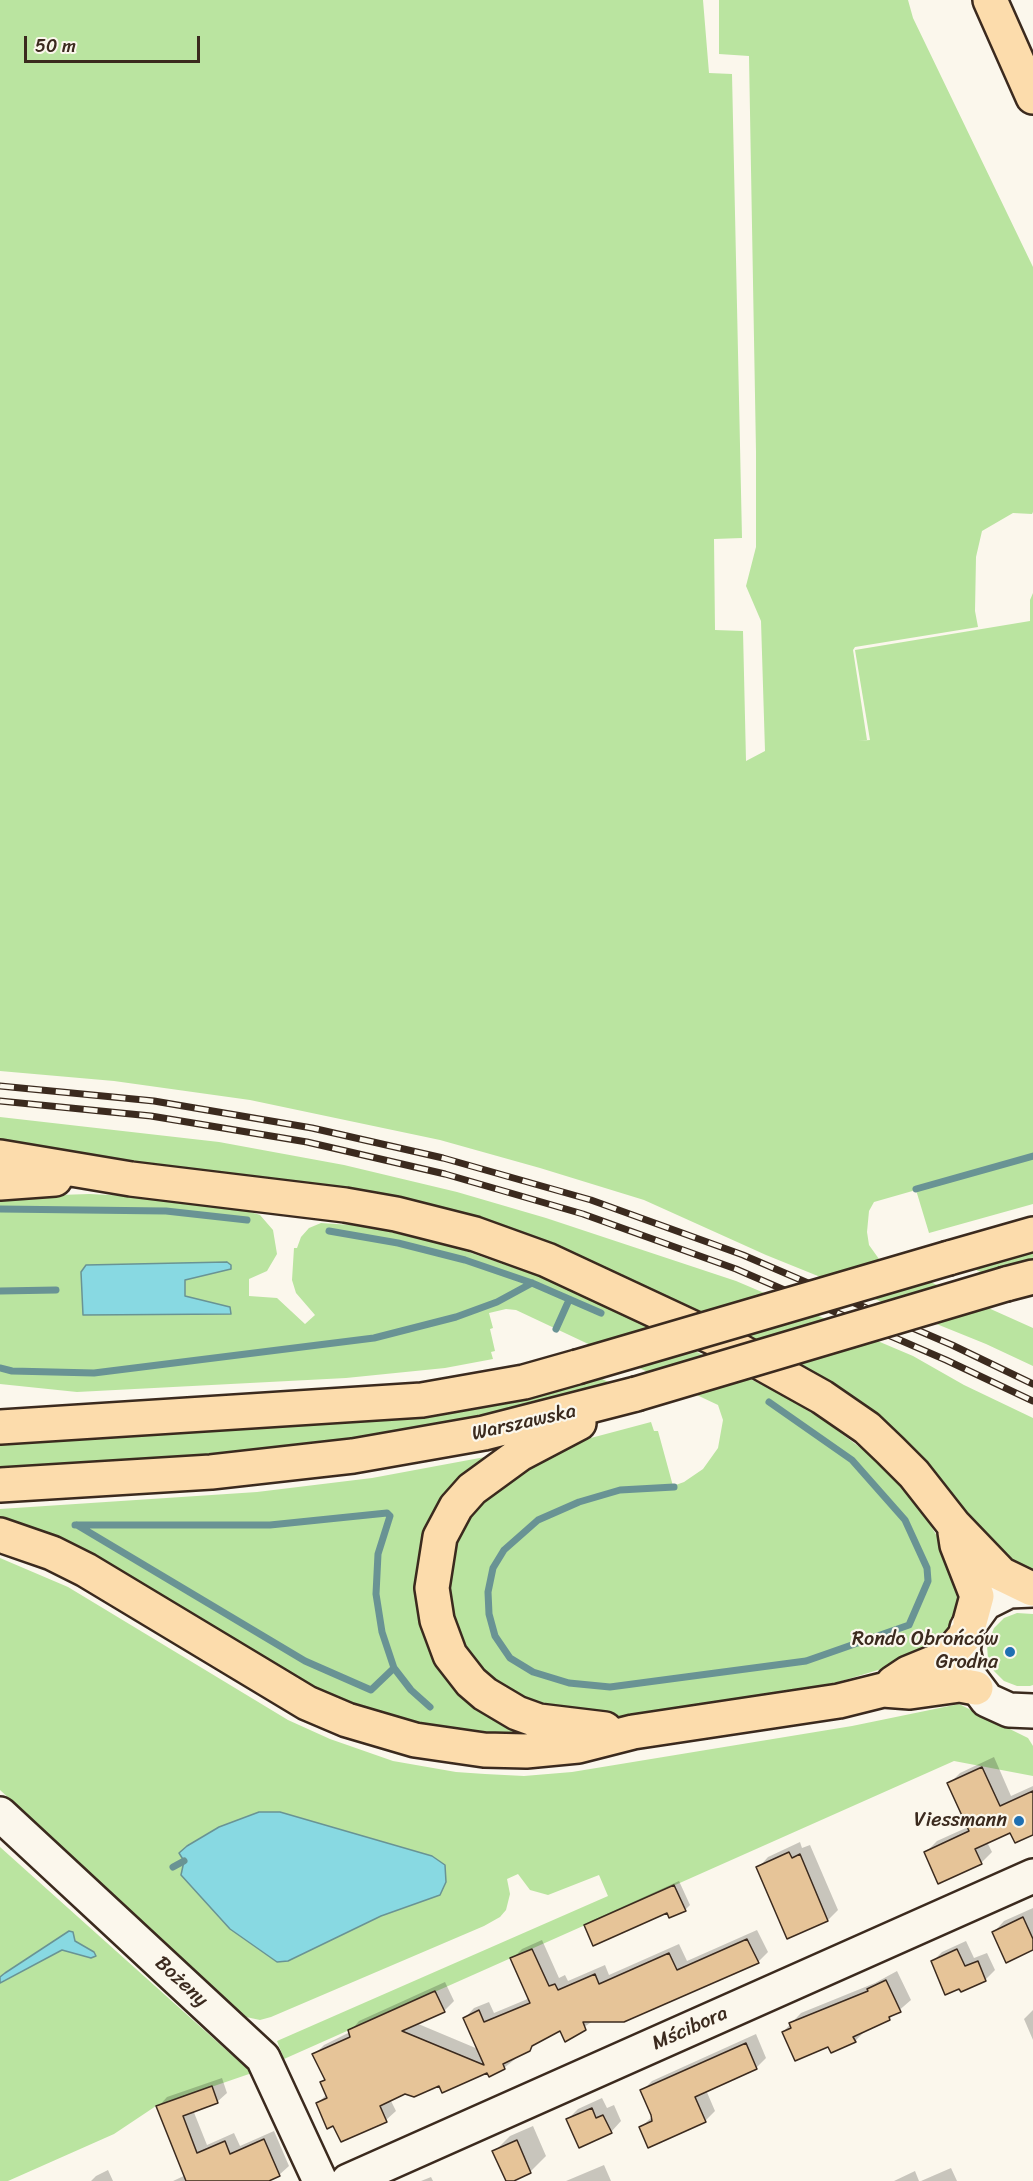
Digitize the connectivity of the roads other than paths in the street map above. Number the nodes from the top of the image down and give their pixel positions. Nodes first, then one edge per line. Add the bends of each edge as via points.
1 (990, 0) edge
2 (1033, 97) edge
3 (0, 1157) edge
4 (131, 1179) junction
5 (0, 1183) edge
6 (1033, 1228) edge
7 (1033, 1233) edge
8 (986, 1246) junction
9 (1020, 1280) edge
10 (636, 1394) junction
11 (0, 1406) edge
12 (98, 1422) junction
13 (0, 1427) edge
14 (0, 1485) edge
15 (954, 1525) junction
16 (0, 1535) edge
17 (1032, 1589) edge
18 (968, 1629) junction
19 (976, 1688) junction
20 (883, 1690) junction
21 (1030, 1713) edge
22 (633, 1732) junction
23 (0, 1814) edge
24 (1033, 1876) edge
25 (320, 2181) edge
26 (348, 2181) edge

1 - 2 main road
3 - 4 main road
4 - 5 main road
4 - 15 main road via 396,1214 475,1234 547,1260 728,1344 822,1397 867,1428 890,1450
6 - 8 main road
7 - 8 main road, Warszawska
8 - 12 main road, Warszawska, bridge via 524,1382 422,1400
9 - 10 main road, Warszawska, bridge
10 - 14 main road, Warszawska via 484,1433 353,1456 223,1472
10 - 22 main road via 520,1454 472,1489 456,1507 441,1537 432,1588 437,1620 450,1655 485,1694 538,1721
11 - 12 main road
12 - 13 main road, Warszawska
15 - 17 main road via 1005,1577
15 - 18 main road via 957,1545 976,1596
16 - 22 main road via 77,1565 307,1703 378,1730 450,1745 526,1751 578,1746
17 - 18 street via 1016,1589 996,1596 985,1603
18 - 19 street via 964,1663
18 - 20 main road via 947,1657 908,1673
19 - 20 main road via 960,1685 910,1692
19 - 21 street via 1002,1708
20 - 22 main road via 839,1701
23 - 25 street, Bożeny via 263,2058
24 - 26 street, Mścibora

